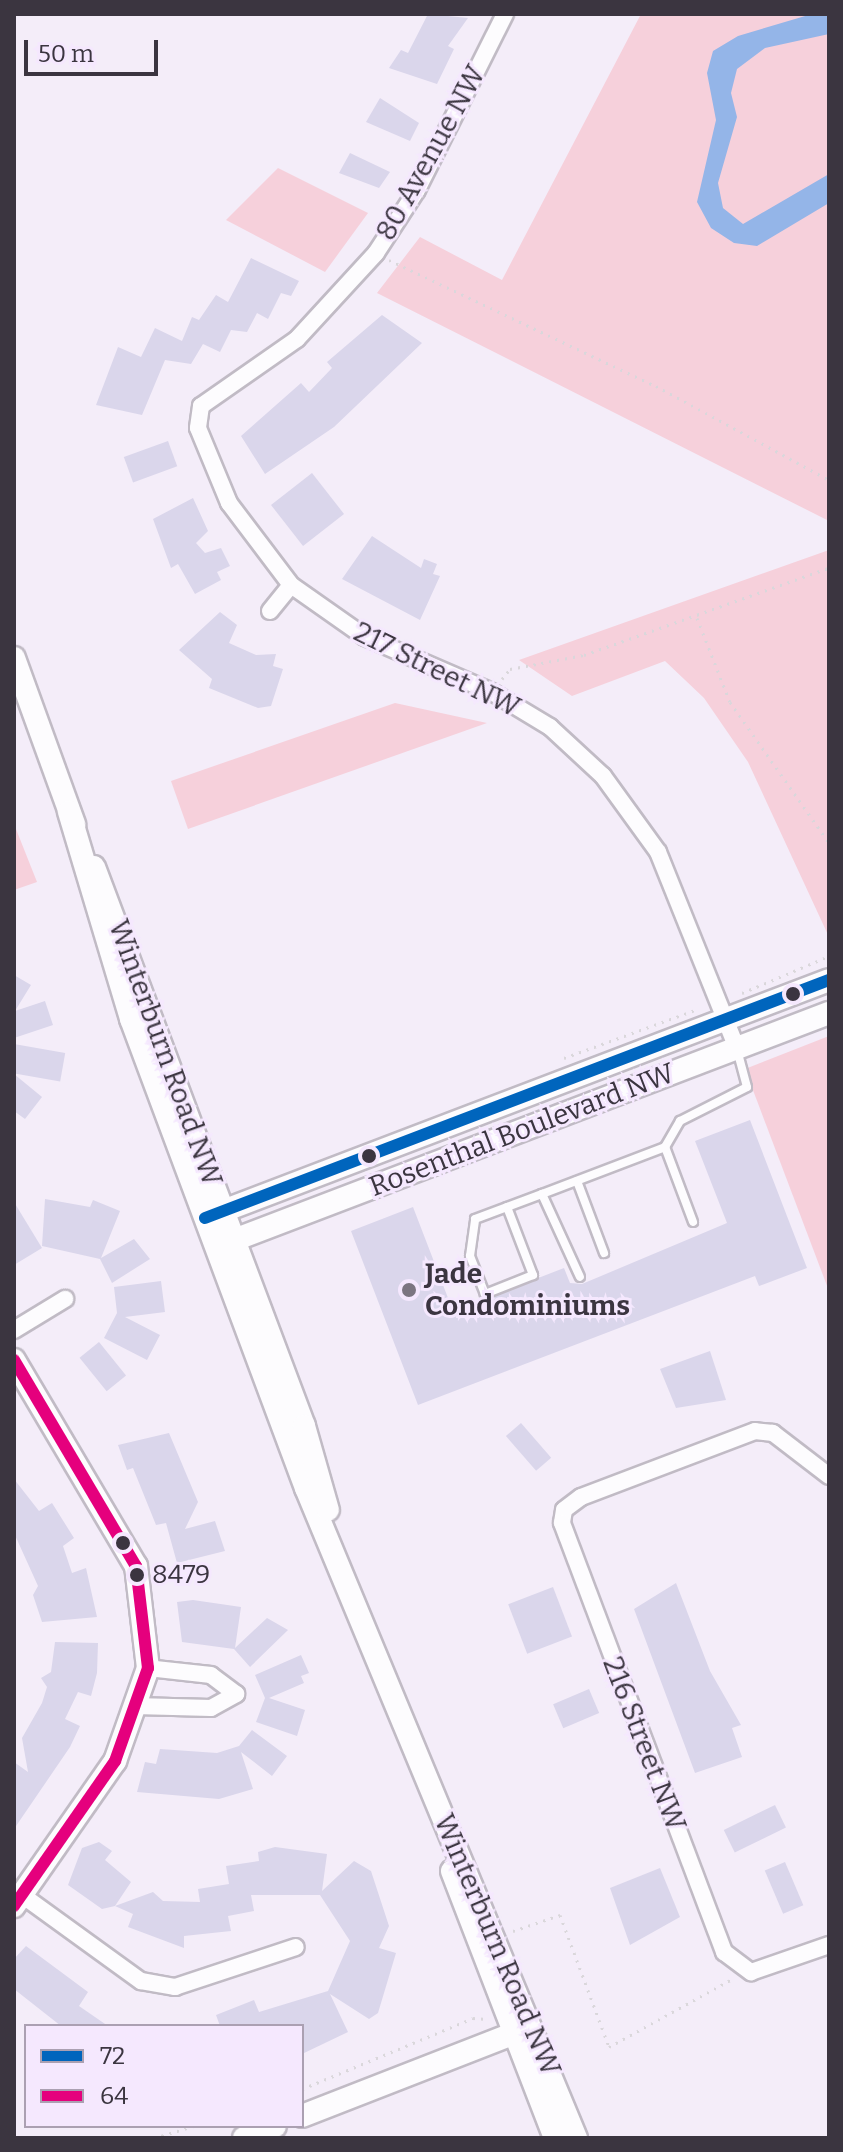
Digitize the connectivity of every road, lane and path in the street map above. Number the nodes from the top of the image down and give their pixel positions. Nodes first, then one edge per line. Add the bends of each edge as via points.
1 (505, 14) edge
2 (391, 260) dead end
3 (201, 406) joint
4 (829, 480) edge
5 (829, 568) edge
6 (291, 585) junction
7 (270, 611) dead end
8 (697, 618) junction
9 (14, 658) edge
10 (503, 678) dead end
11 (829, 843) edge
12 (829, 956) edge
13 (829, 980) edge
14 (742, 994) dead end
15 (829, 1013) edge
16 (726, 1020) junction
17 (737, 1049) junction
18 (665, 1147) junction
19 (577, 1181) junction
20 (542, 1194) junction
21 (507, 1207) junction
22 (213, 1215) junction
23 (693, 1222) dead end
24 (224, 1244) junction
25 (604, 1253) dead end
26 (576, 1279) dead end
27 (65, 1299) dead end
28 (14, 1330) edge
29 (14, 1360) edge
30 (829, 1476) edge
31 (148, 1668) junction
32 (135, 1706) junction
33 (18, 1900) edge
34 (514, 1944) dead end
35 (829, 1945) edge
36 (296, 1947) dead end
37 (740, 1971) junction
38 (473, 2018) dead end
39 (511, 2024) junction
40 (304, 2088) edge
41 (304, 2115) edge
42 (187, 2128) edge
43 (270, 2128) edge
44 (154, 2138) edge
45 (244, 2138) edge
46 (555, 2138) edge
47 (576, 2138) edge

1 - 3 street, 80 Avenue NW via 417,190 376,253 297,339
2 - 4 path via 656,386
3 - 6 street, 217 Street NW via 198,428 216,479
5 - 8 path
6 - 7 street
6 - 16 street, 217 Street NW via 365,637 492,692 550,727 603,776 658,852
8 - 10 path via 584,655 510,669
8 - 11 path via 730,702
9 - 22 main road, Winterburn Road NW via 69,812 114,911
12 - 14 path
13 - 16 main road, Rosenthal Boulevard NW
15 - 17 main road, Rosenthal Boulevard NW
16 - 17 street, 217 Street NW
16 - 22 main road, Rosenthal Boulevard NW
17 - 18 lane via 747,1087 680,1121
17 - 24 main road, Rosenthal Boulevard NW
18 - 19 lane
18 - 23 lane
19 - 20 lane
19 - 25 lane
20 - 21 lane
20 - 26 lane
21 - 21 lane via 475,1219 470,1256 485,1294 533,1275
22 - 24 main road, Winterburn Road NW
24 - 39 main road, Winterburn Road NW
27 - 28 street
29 - 31 main road via 136,1566
30 - 37 street, 216 Street NW via 765,1430 581,1497 564,1510 565,1538 724,1952
31 - 32 main road
31 - 32 street via 211,1675 236,1694 211,1708
32 - 33 main road via 115,1761
33 - 36 street via 141,1981 175,1987
34 - 37 path via 509,1932 560,1915 609,2047 721,1989
35 - 37 street
38 - 40 path
39 - 41 main road
39 - 46 main road, Winterburn Road NW
39 - 47 main road, Winterburn Road NW
42 - 44 path
43 - 45 main road

